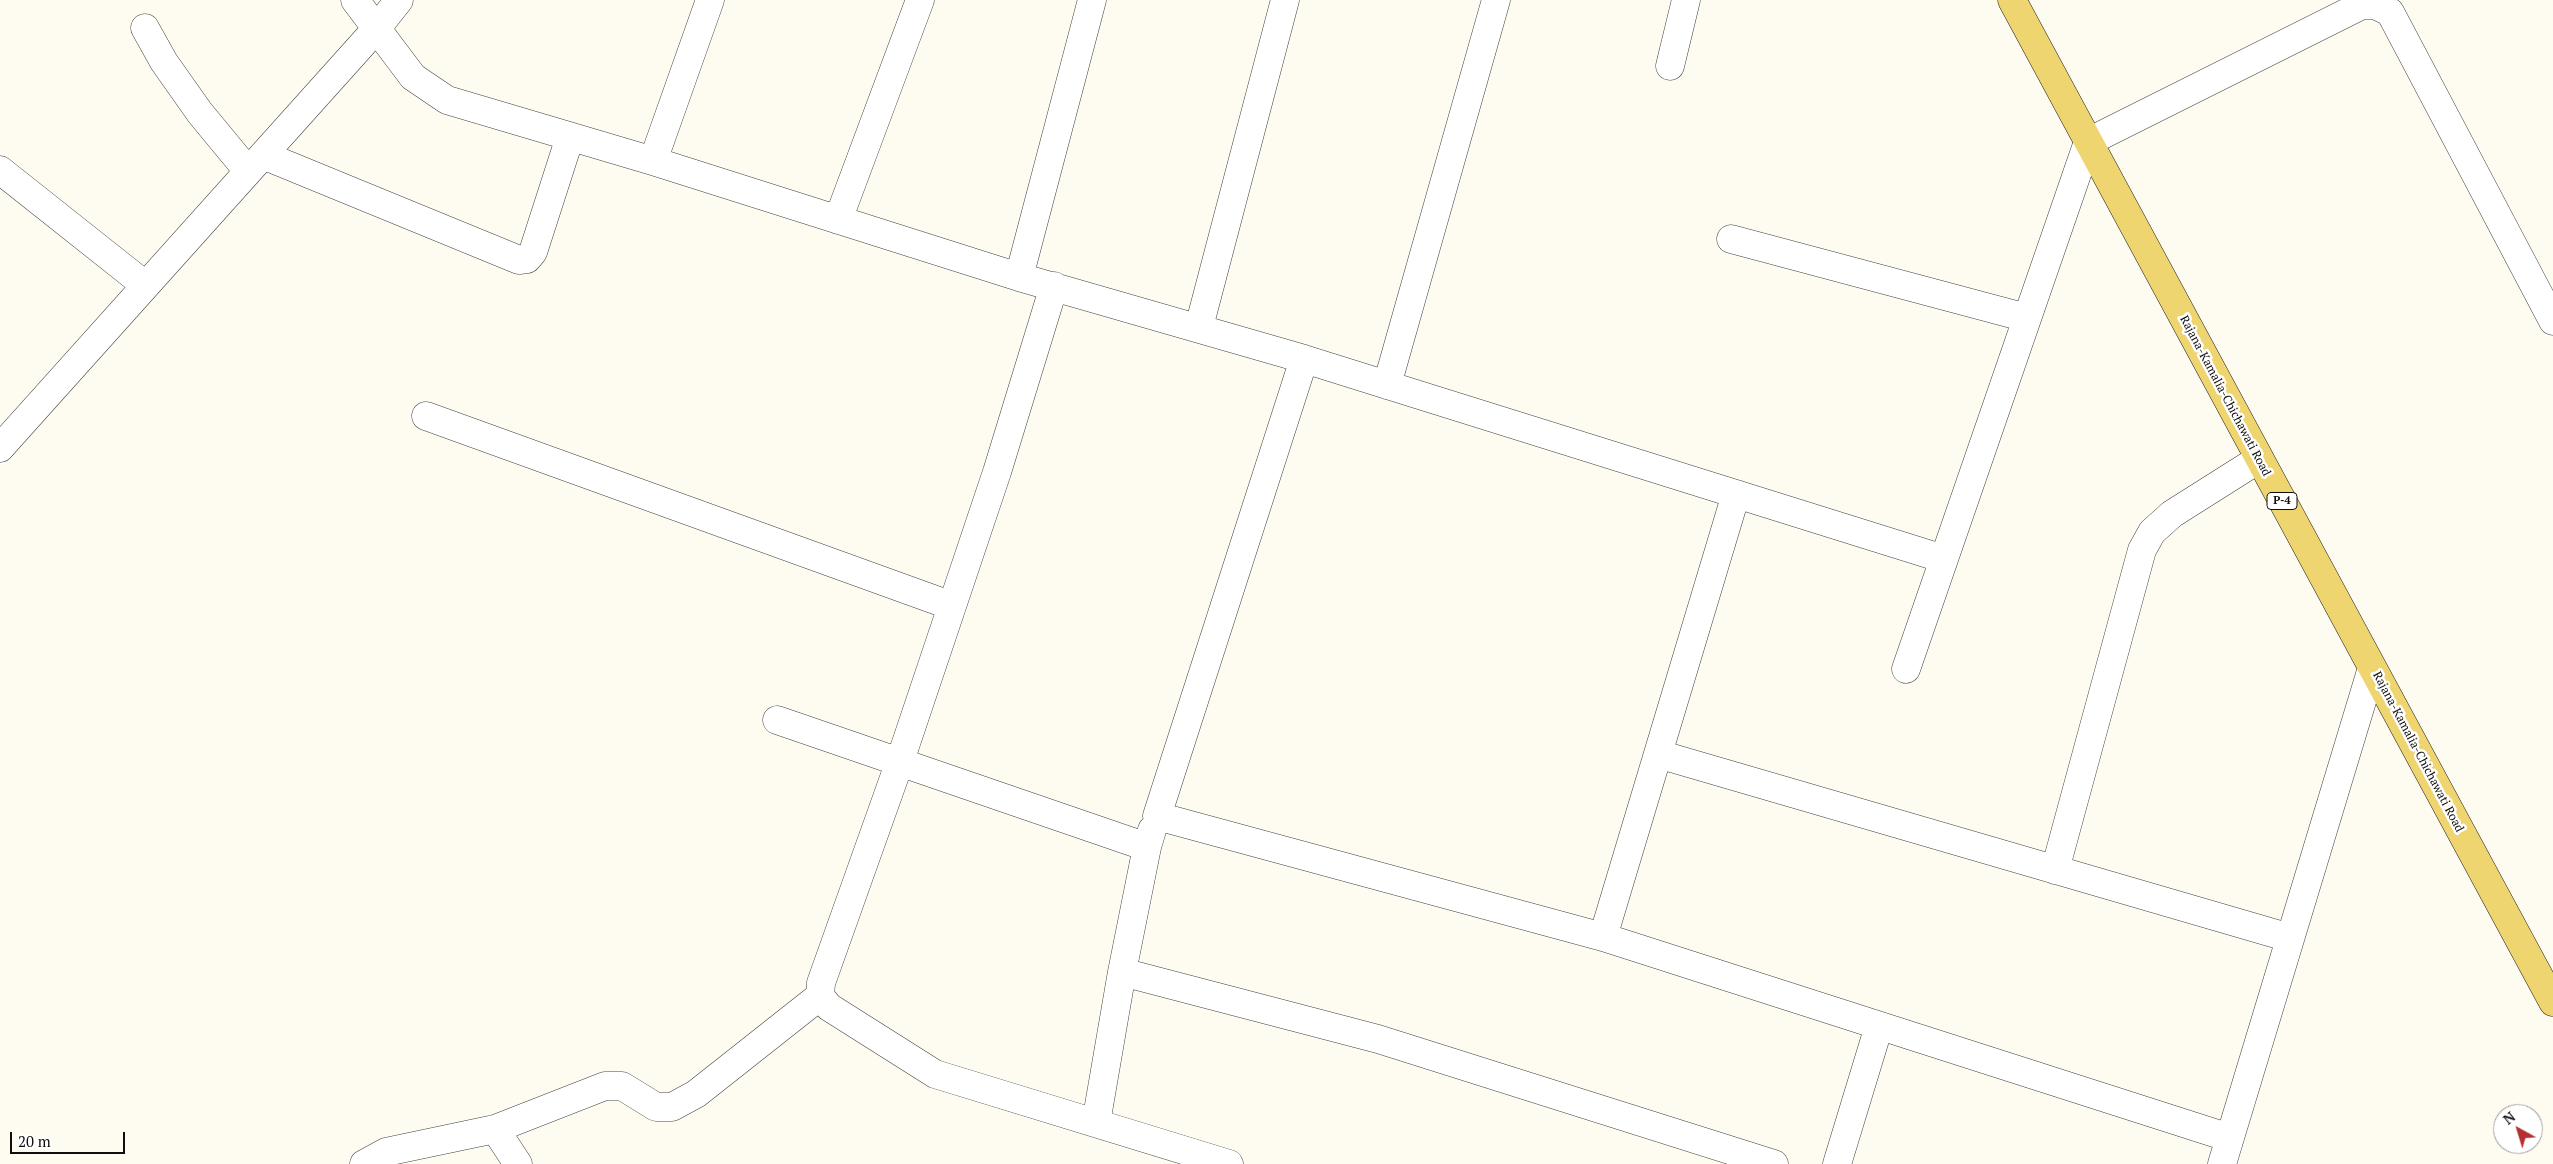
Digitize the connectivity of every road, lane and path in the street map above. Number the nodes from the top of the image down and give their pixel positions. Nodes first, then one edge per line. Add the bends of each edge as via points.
1 (355, 0) edge
2 (399, 0) edge
3 (710, 0) edge
4 (920, 0) edge
5 (1092, 0) edge
6 (1285, 0) edge
7 (1496, 0) edge
8 (1686, 0) edge
9 (2012, 0) edge
10 (145, 28) dead end
11 (377, 28) junction
12 (1670, 66) dead end
13 (570, 137) junction
14 (2088, 142) junction
15 (652, 161) junction
16 (256, 163) junction
17 (0, 170) edge
18 (838, 220) junction
19 (1731, 238) dead end
20 (1019, 277) junction
21 (145, 285) junction
22 (1054, 286) junction
23 (2027, 318) junction
24 (2553, 322) edge
25 (1199, 327) junction
26 (1304, 359) junction
27 (1387, 385) junction
28 (426, 416) dead end
29 (0, 448) edge
30 (2259, 458) junction
31 (1736, 494) junction
32 (1944, 559) junction
33 (952, 606) junction
34 (2372, 668) junction
35 (1906, 669) dead end
36 (777, 720) dead end
37 (1658, 754) junction
38 (900, 764) junction
39 (1157, 816) junction
40 (1147, 847) junction
41 (2055, 870) junction
42 (1603, 937) junction
43 (2290, 938) junction
44 (1122, 972) junction
45 (820, 996) junction
46 (2553, 1002) edge
47 (1879, 1026) junction
48 (1096, 1123) junction
49 (496, 1129) junction
50 (2230, 1138) junction
51 (364, 1164) edge
52 (518, 1164) edge
53 (1230, 1164) edge
54 (1774, 1164) edge
55 (1837, 1164) edge
56 (2222, 1164) edge

1 - 11 street
2 - 11 street
3 - 15 street
4 - 18 street
5 - 20 street
6 - 25 street
7 - 27 street
8 - 12 street
9 - 14 main road, Rajana-Kamalia-Chichawati Road / P-4
10 - 16 street via 200,113
11 - 13 street via 413,77 440,96
11 - 16 street
13 - 15 street
13 - 16 street via 532,252 527,259 519,260
14 - 23 street
14 - 24 street via 2362,5 2375,5 2390,12
14 - 30 main road, Rajana-Kamalia-Chichawati Road / P-4
15 - 18 street
16 - 21 street
17 - 21 street
18 - 20 street
19 - 23 street
20 - 22 street
21 - 29 street
22 - 25 street
22 - 33 street
23 - 32 street
25 - 26 street
26 - 27 street
26 - 39 street
27 - 31 street
28 - 33 street
30 - 34 main road, Rajana-Kamalia-Chichawati Road / P-4
30 - 41 street via 2172,514 2152,532 2142,550
31 - 32 street
31 - 37 street
32 - 35 street
33 - 38 street
34 - 43 street
34 - 46 main road, Rajana-Kamalia-Chichawati Road / P-4
36 - 38 street
37 - 41 street
37 - 42 street
38 - 40 street
38 - 45 street via 821,983
39 - 40 street
39 - 42 street
40 - 44 street
41 - 43 street
42 - 47 street
43 - 50 street
44 - 48 street
44 - 54 street via 1378,1039
45 - 48 street via 829,1007 935,1074
45 - 49 street via 696,1094 672,1107 656,1107 622,1086 605,1086
47 - 50 street
47 - 55 street
48 - 53 street
49 - 51 street via 386,1152
49 - 52 street
50 - 56 street

